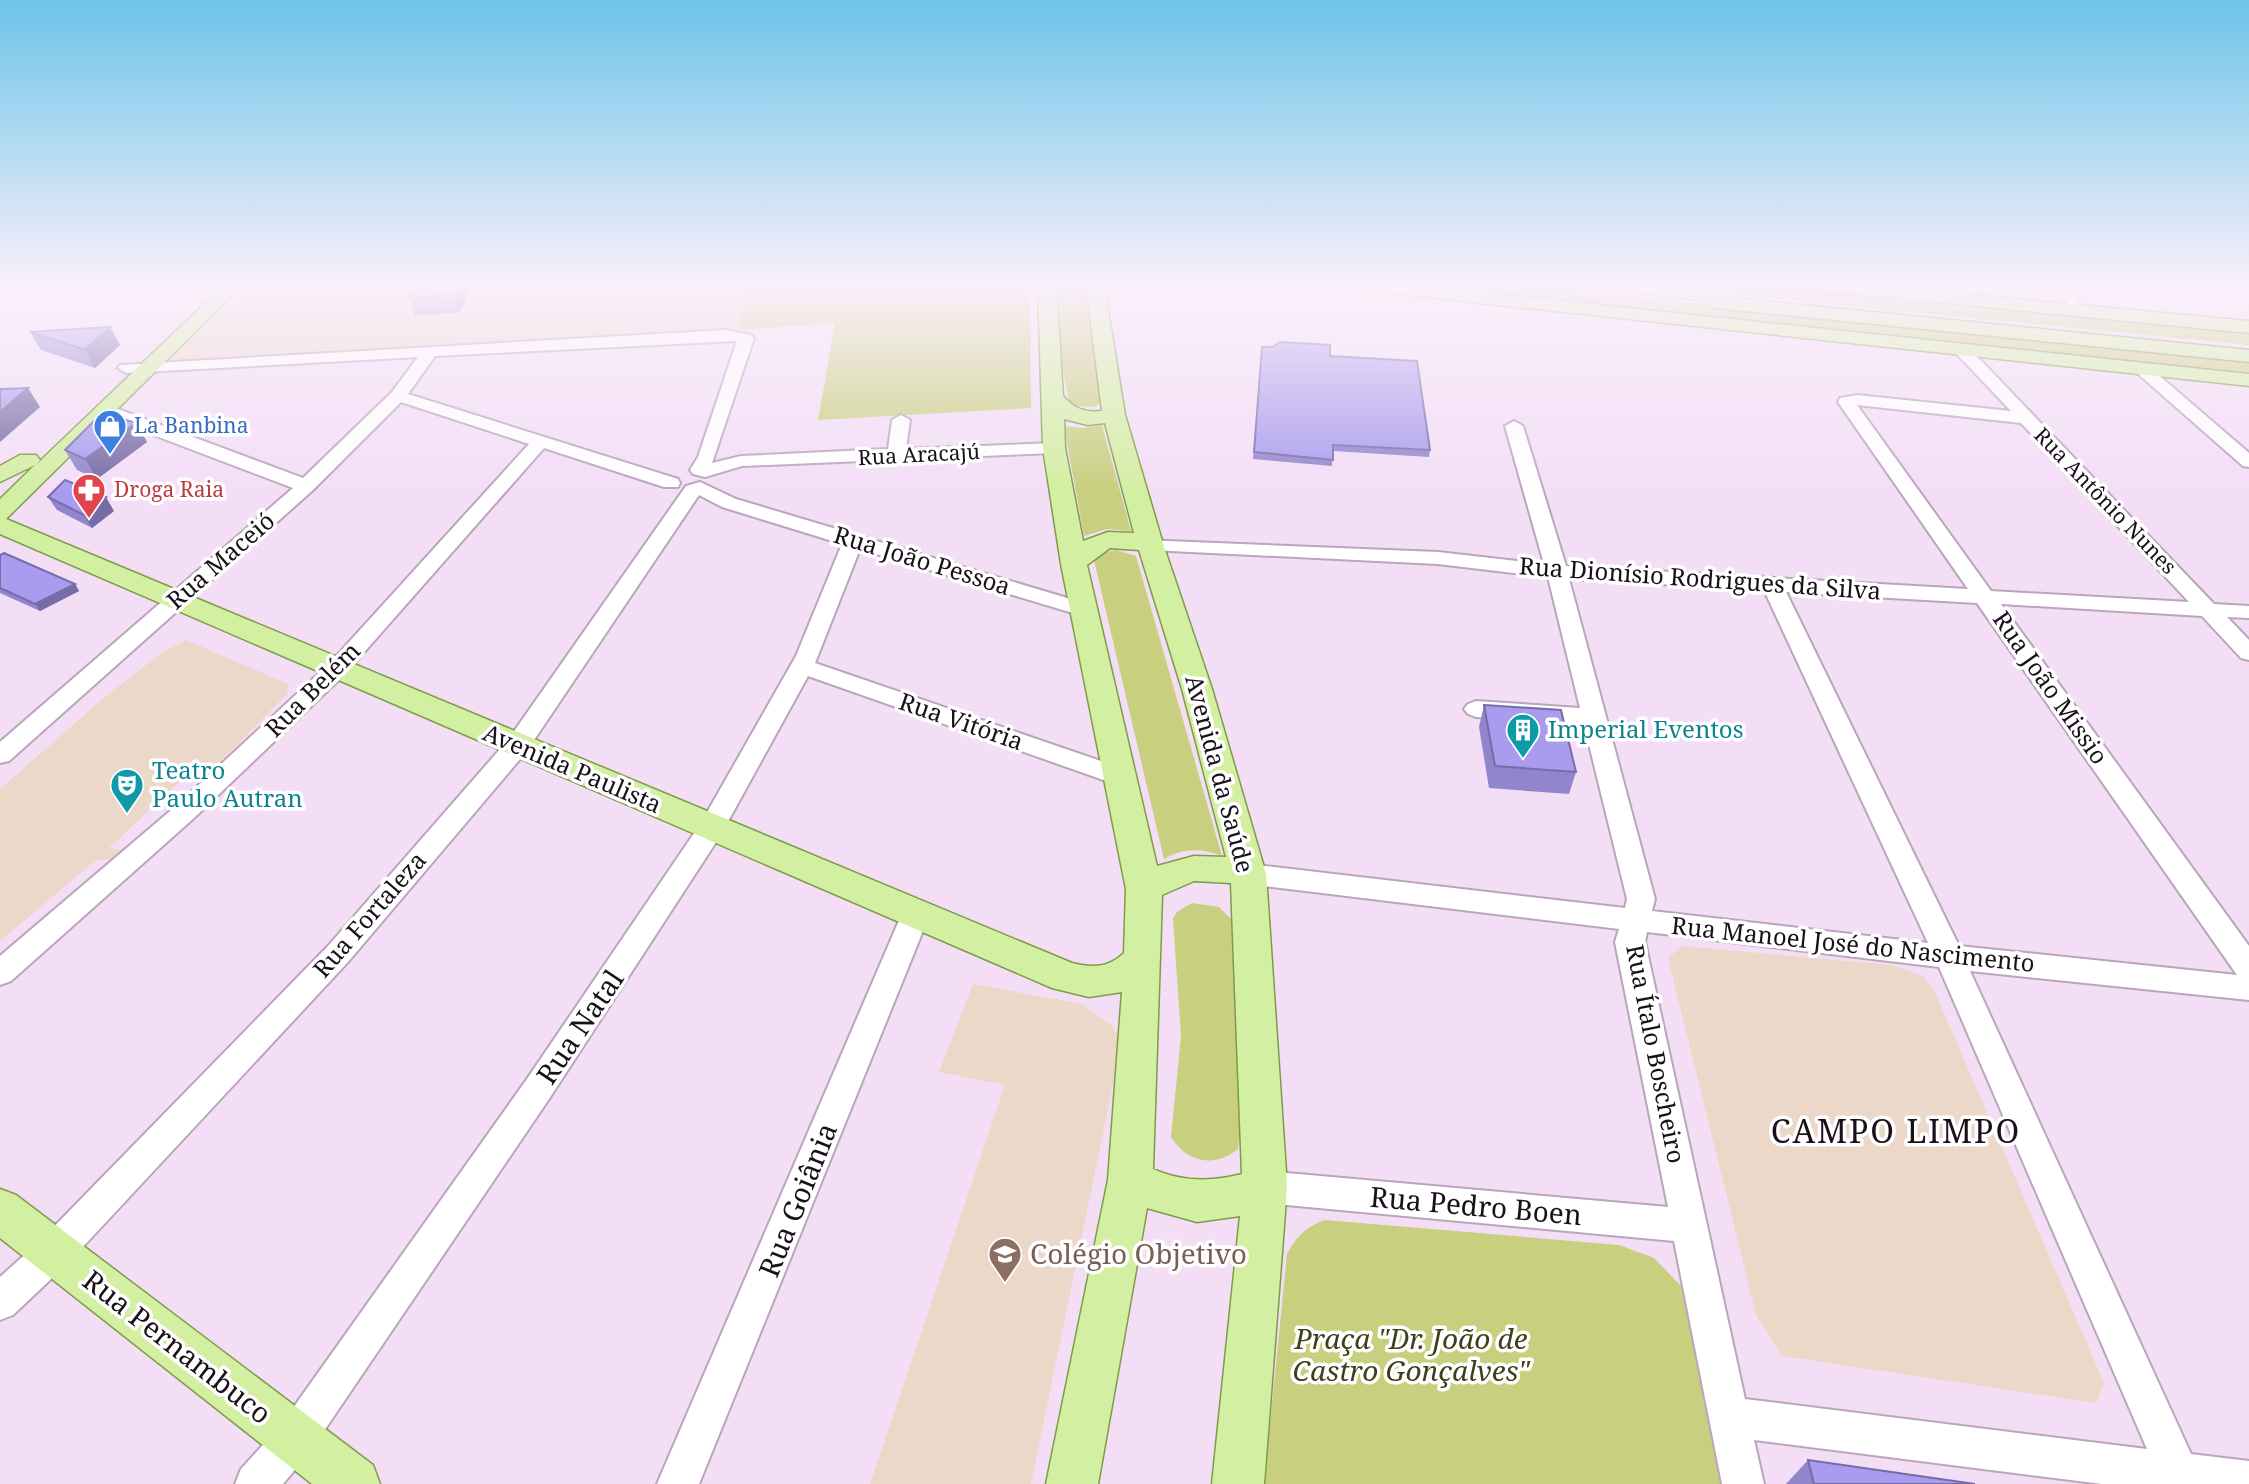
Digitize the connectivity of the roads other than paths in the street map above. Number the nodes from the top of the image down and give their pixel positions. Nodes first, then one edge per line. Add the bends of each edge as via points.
1 (141, 354) edge
2 (163, 354) edge
3 (404, 354) edge
4 (428, 354) edge
5 (740, 354) edge
6 (1050, 354) edge
7 (1105, 354) edge
8 (1966, 354) edge
9 (2008, 354) edge
10 (150, 367) junction
11 (126, 368) junction
12 (2141, 369) junction
13 (2249, 380) edge
14 (398, 396) junction
15 (1052, 398) junction
16 (104, 410) junction
17 (1114, 415) junction
18 (2025, 418) junction
19 (901, 420) dead end
20 (1514, 426) dead end
21 (541, 441) junction
22 (1054, 447) junction
23 (896, 456) junction
24 (28, 460) junction
25 (2249, 462) edge
26 (0, 475) edge
27 (694, 479) junction
28 (0, 486) edge
29 (306, 486) junction
30 (0, 513) edge
31 (0, 525) edge
32 (854, 540) junction
33 (1150, 544) junction
34 (1074, 564) junction
35 (1557, 572) junction
36 (1772, 585) junction
37 (1986, 598) junction
38 (176, 600) junction
39 (2209, 610) junction
40 (1086, 611) junction
41 (2249, 612) edge
42 (2249, 653) edge
43 (802, 666) junction
44 (337, 669) junction
45 (1476, 709) dead end
46 (1594, 717) junction
47 (517, 746) junction
48 (0, 755) edge
49 (1121, 777) junction
50 (711, 829) junction
51 (1248, 874) junction
52 (1144, 889) junction
53 (915, 916) junction
54 (1635, 921) junction
55 (1949, 957) junction
56 (1143, 959) junction
57 (2249, 969) edge
58 (0, 973) edge
59 (2249, 988) edge
60 (1130, 1180) junction
61 (1265, 1187) junction
62 (0, 1210) edge
63 (1688, 1226) junction
64 (54, 1252) junction
65 (0, 1302) edge
66 (1729, 1417) junction
67 (295, 1439) junction
68 (2178, 1472) junction
69 (2249, 1482) edge
70 (256, 1484) edge
71 (354, 1484) edge
72 (678, 1484) edge
73 (1072, 1484) edge
74 (1238, 1484) edge
75 (1743, 1484) edge

1 - 11 main road
2 - 10 main road
3 - 10 street
4 - 14 street, Rua Maceió
5 - 27 street, Rua Fortaleza
6 - 15 main road
7 - 17 main road, Avenida da Saúde
8 - 18 street, Rua Antônio Nunes
9 - 12 main road
10 - 11 street
10 - 16 main road
11 - 24 main road
12 - 13 main road
12 - 25 street
14 - 21 street, Rua João Pessoa
14 - 29 street, Rua Maceió
15 - 17 main road via 1071,417 1084,420
15 - 22 main road
16 - 29 street
16 - 30 main road
17 - 33 main road, Avenida da Saúde
18 - 37 street, Rua João Missio via 1846,402
18 - 39 street, Rua Antônio Nunes
19 - 23 street
20 - 35 street, Rua Ítalo Boscheiro
21 - 27 street, Rua João Pessoa via 618,466
21 - 44 street, Rua Belém
22 - 23 street, Rua Aracajú
22 - 34 main road
23 - 27 street, Rua Aracajú via 783,462
24 - 26 main road
24 - 28 main road
27 - 32 street, Rua João Pessoa via 719,500
27 - 47 street, Rua Fortaleza
29 - 38 street, Rua Maceió
31 - 38 main road, Avenida Paulista
32 - 40 street, Rua João Pessoa
32 - 43 street, Rua Natal
33 - 34 main road via 1110,539 1095,543
33 - 35 street, Rua Dionísio Rodrigues da Silva via 1455,559
33 - 51 main road, Avenida da Saúde via 1197,689
34 - 40 main road
35 - 36 street, Rua Dionísio Rodrigues da Silva
35 - 46 street, Rua Ítalo Boscheiro
36 - 37 street, Rua Dionísio Rodrigues da Silva
36 - 55 street
37 - 39 street, Rua Dionísio Rodrigues da Silva
37 - 57 street, Rua João Missio
38 - 44 main road, Avenida Paulista
38 - 48 street, Rua Maceió
39 - 41 street, Rua Dionísio Rodrigues da Silva
39 - 42 street, Rua Antônio Nunes
40 - 49 main road
43 - 49 street, Rua Vitória
43 - 50 street, Rua Natal
44 - 47 main road, Avenida Paulista
44 - 58 street, Rua Belém via 185,812
45 - 46 street
46 - 54 street, Rua Ítalo Boscheiro via 1641,899
47 - 50 main road, Avenida Paulista
47 - 64 street, Rua Fortaleza via 338,954
49 - 52 main road
50 - 53 main road, Avenida Paulista
50 - 67 street, Rua Natal via 538,1089
51 - 52 main road via 1213,866 1187,867
51 - 54 street, Rua Manoel José do Nascimento
51 - 61 main road, Avenida da Saúde
52 - 56 main road
53 - 56 main road, Avenida Paulista via 1083,982 1112,982 1125,977
53 - 72 street, Rua Goiânia
54 - 55 street, Rua Manoel José do Nascimento
54 - 63 street, Rua Ítalo Boscheiro via 1630,942
55 - 59 street, Rua Manoel José do Nascimento
55 - 68 street
56 - 60 main road
60 - 61 main road via 1162,1196 1198,1202 1234,1200
60 - 73 main road
61 - 63 street, Rua Pedro Boen
61 - 74 main road, Avenida da Saúde
62 - 64 main road, Rua Pernambuco
63 - 66 street, Rua Ítalo Boscheiro
64 - 65 street, Rua Fortaleza
64 - 67 main road, Rua Pernambuco
66 - 68 street
66 - 75 street, Rua Ítalo Boscheiro
67 - 70 street, Rua Natal
67 - 71 main road, Rua Pernambuco
68 - 69 street

